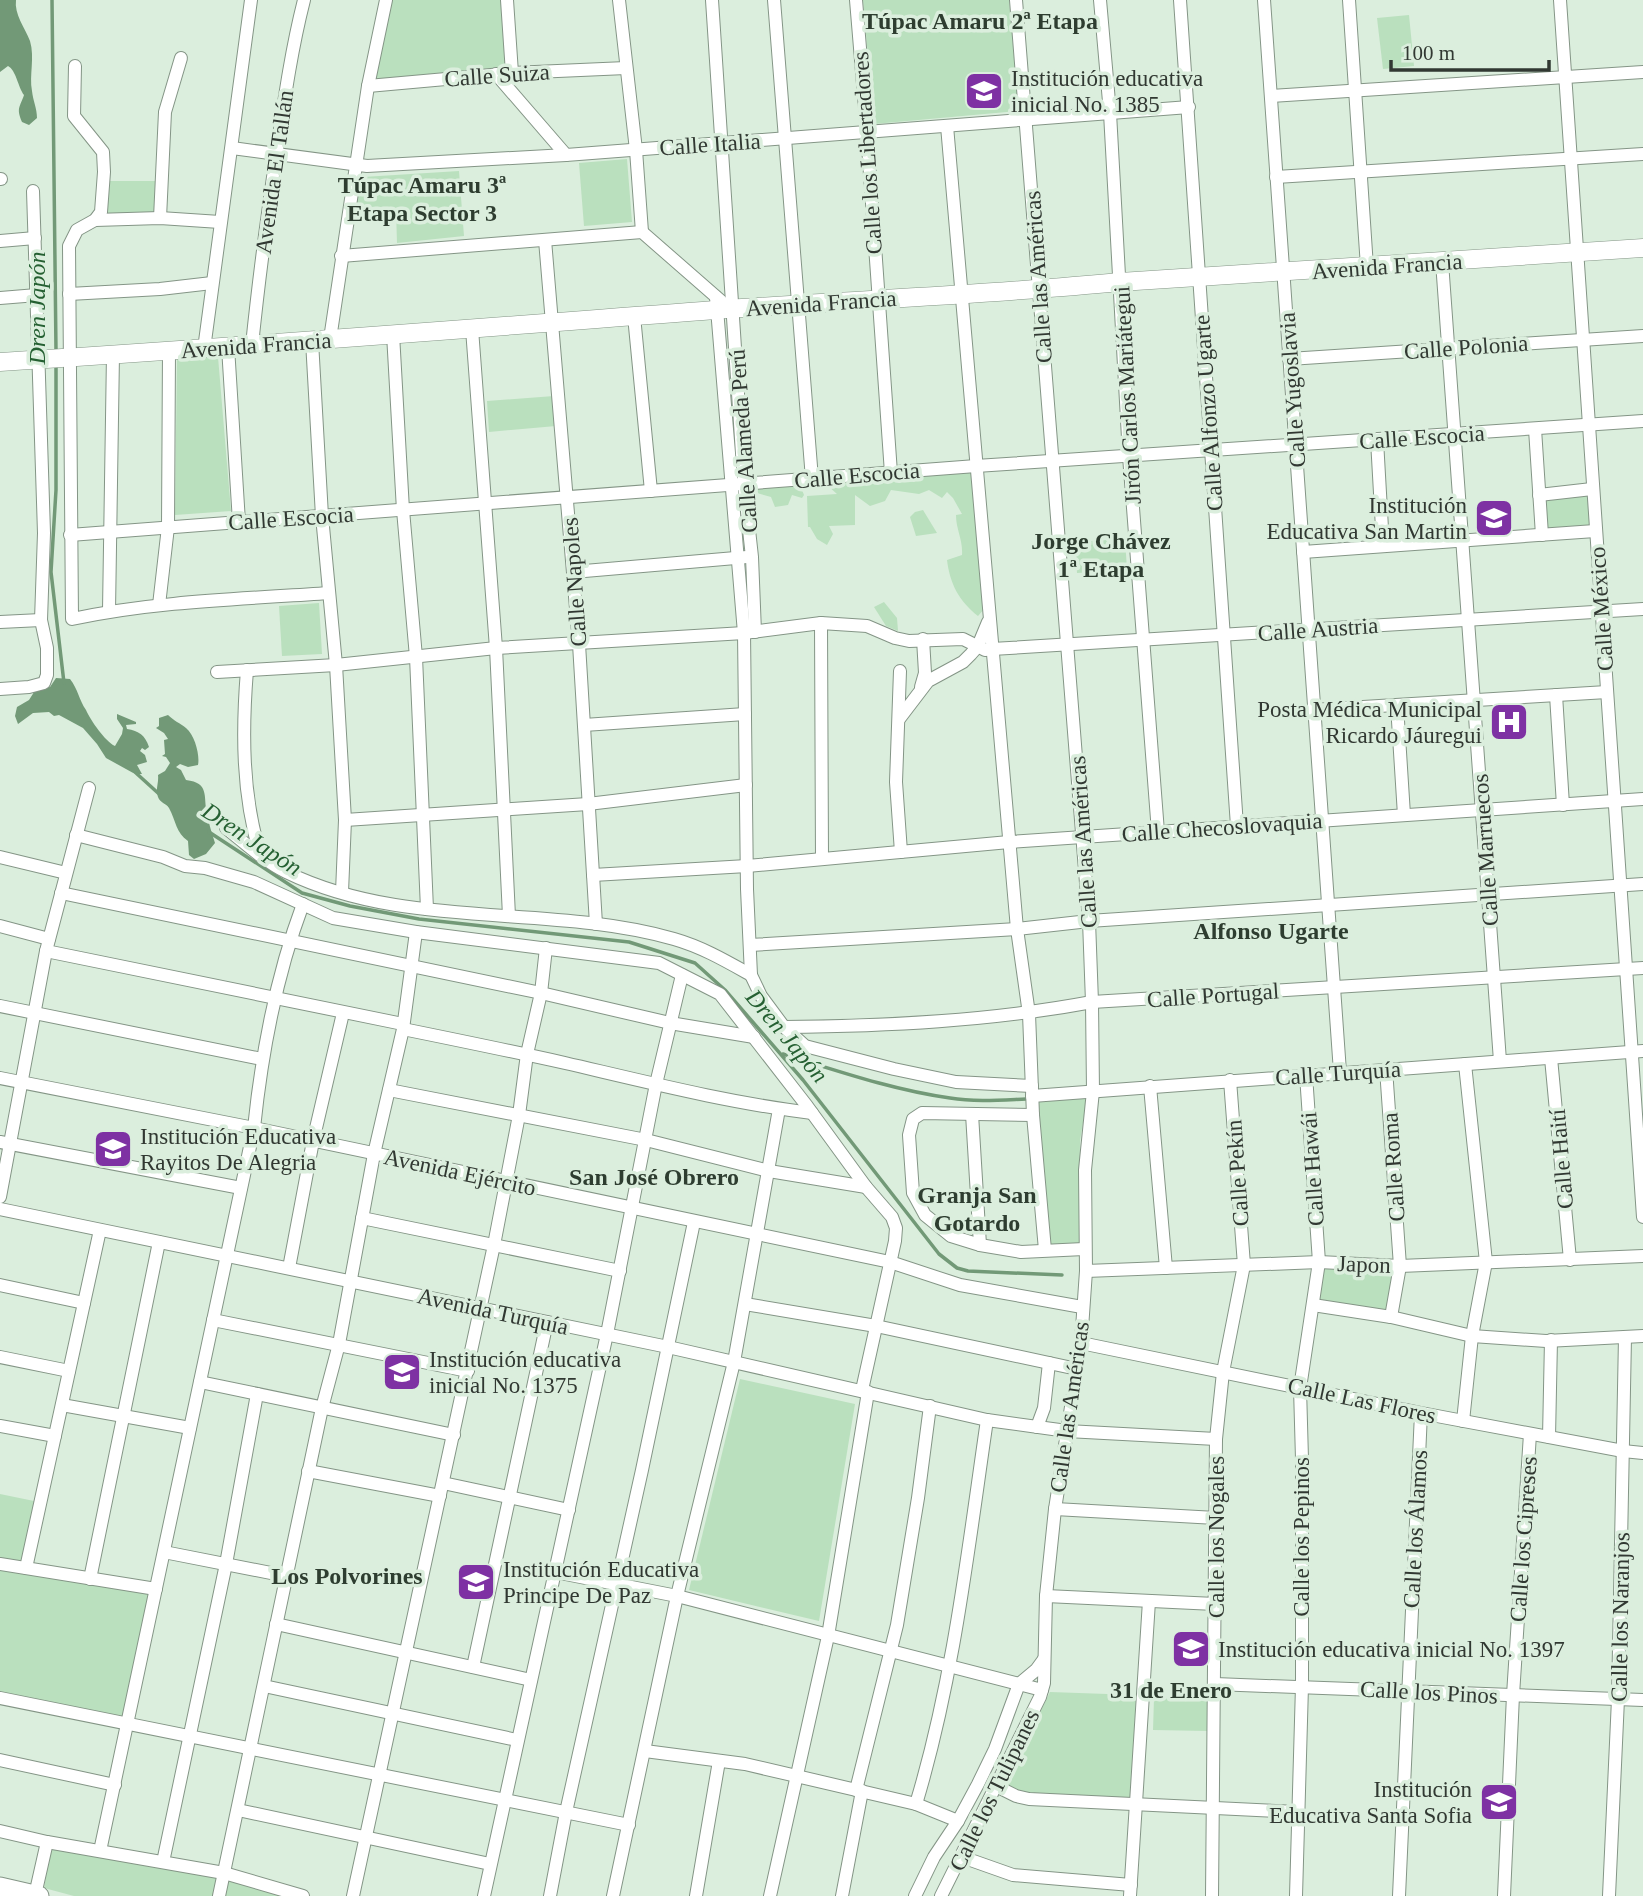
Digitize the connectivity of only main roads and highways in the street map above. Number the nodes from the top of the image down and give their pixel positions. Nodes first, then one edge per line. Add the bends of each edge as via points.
1 (0, 1887) edge
2 (37, 1895) edge

1 - 2 main road

